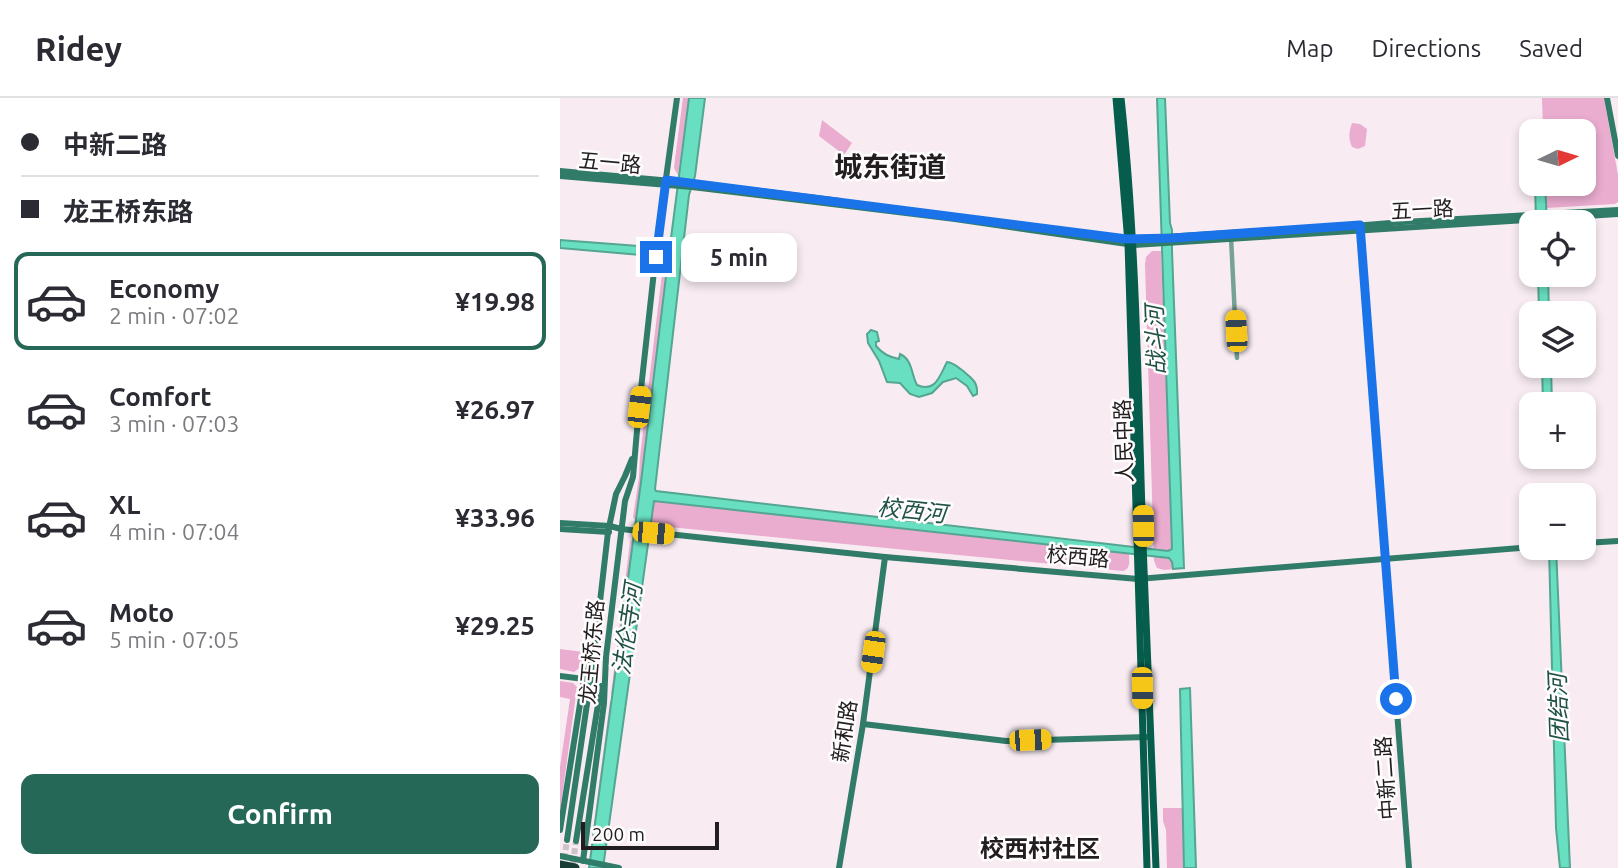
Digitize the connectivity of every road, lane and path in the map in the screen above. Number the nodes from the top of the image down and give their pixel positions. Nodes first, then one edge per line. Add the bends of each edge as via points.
1 (677, 98) edge
2 (1116, 98) edge
3 (1121, 98) edge
4 (1607, 98) edge
5 (1618, 156) edge
6 (560, 173) edge
7 (666, 182) junction
8 (1618, 212) edge
9 (1360, 228) junction
10 (1230, 233) junction
11 (1173, 240) junction
12 (1131, 241) junction
13 (1237, 358) dead end
14 (635, 447) junction
15 (560, 523) edge
16 (560, 528) edge
17 (609, 529) junction
18 (621, 529) junction
19 (1618, 541) edge
20 (1596, 543) edge
21 (1519, 548) edge
22 (885, 557) junction
23 (1385, 558) junction
24 (1142, 579) junction
25 (594, 654) junction
26 (606, 657) junction
27 (560, 676) edge
28 (584, 679) junction
29 (863, 723) junction
30 (1147, 737) junction
31 (560, 830) edge
32 (567, 840) tunnel mouth
33 (576, 841) tunnel mouth
34 (560, 856) edge
35 (585, 861) junction
36 (560, 865) edge
37 (575, 868) edge
38 (619, 868) edge
39 (839, 868) edge
40 (1147, 868) edge
41 (1156, 868) edge
42 (1409, 868) edge

1 - 7 main road, 龙王桥东路
2 - 12 main road, 人民中路
3 - 12 main road, 人民中路
4 - 5 main road
6 - 7 main road, 五一路
7 - 12 main road, 五一路
7 - 14 main road, 龙王桥东路
8 - 9 main road, 五一路
9 - 10 main road, 五一路
9 - 11 main road, 五一路
9 - 23 main road, 中新二路
10 - 11 main road, 五一路
10 - 13 street
11 - 12 main road, 五一路
12 - 24 main road, 人民中路
14 - 17 main road, 龙王桥东路 via 616,494
14 - 18 main road, 龙王桥东路
15 - 17 main road, 校西路
16 - 17 main road, 校西路
17 - 18 main road, 校西路
17 - 25 main road, 龙王桥东路
18 - 22 main road, 校西路
18 - 26 main road, 龙王桥东路
19 - 20 main road
21 - 23 main road, 校西路
22 - 24 main road, 校西路
22 - 29 main road, 新和路
23 - 24 main road, 校西路
23 - 42 main road, 中新二路
24 - 30 main road, 人民中路
25 - 28 main road, 龙王桥东路
25 - 32 main road
26 - 33 main road
26 - 35 main road, 龙王桥东路
27 - 28 main road
28 - 31 main road, 龙王桥东路
29 - 30 main road via 1006,741
29 - 39 main road, 新和路
30 - 40 main road, 人民中路
30 - 41 main road, 人民中路
34 - 35 main road
35 - 38 main road
36 - 37 highway

